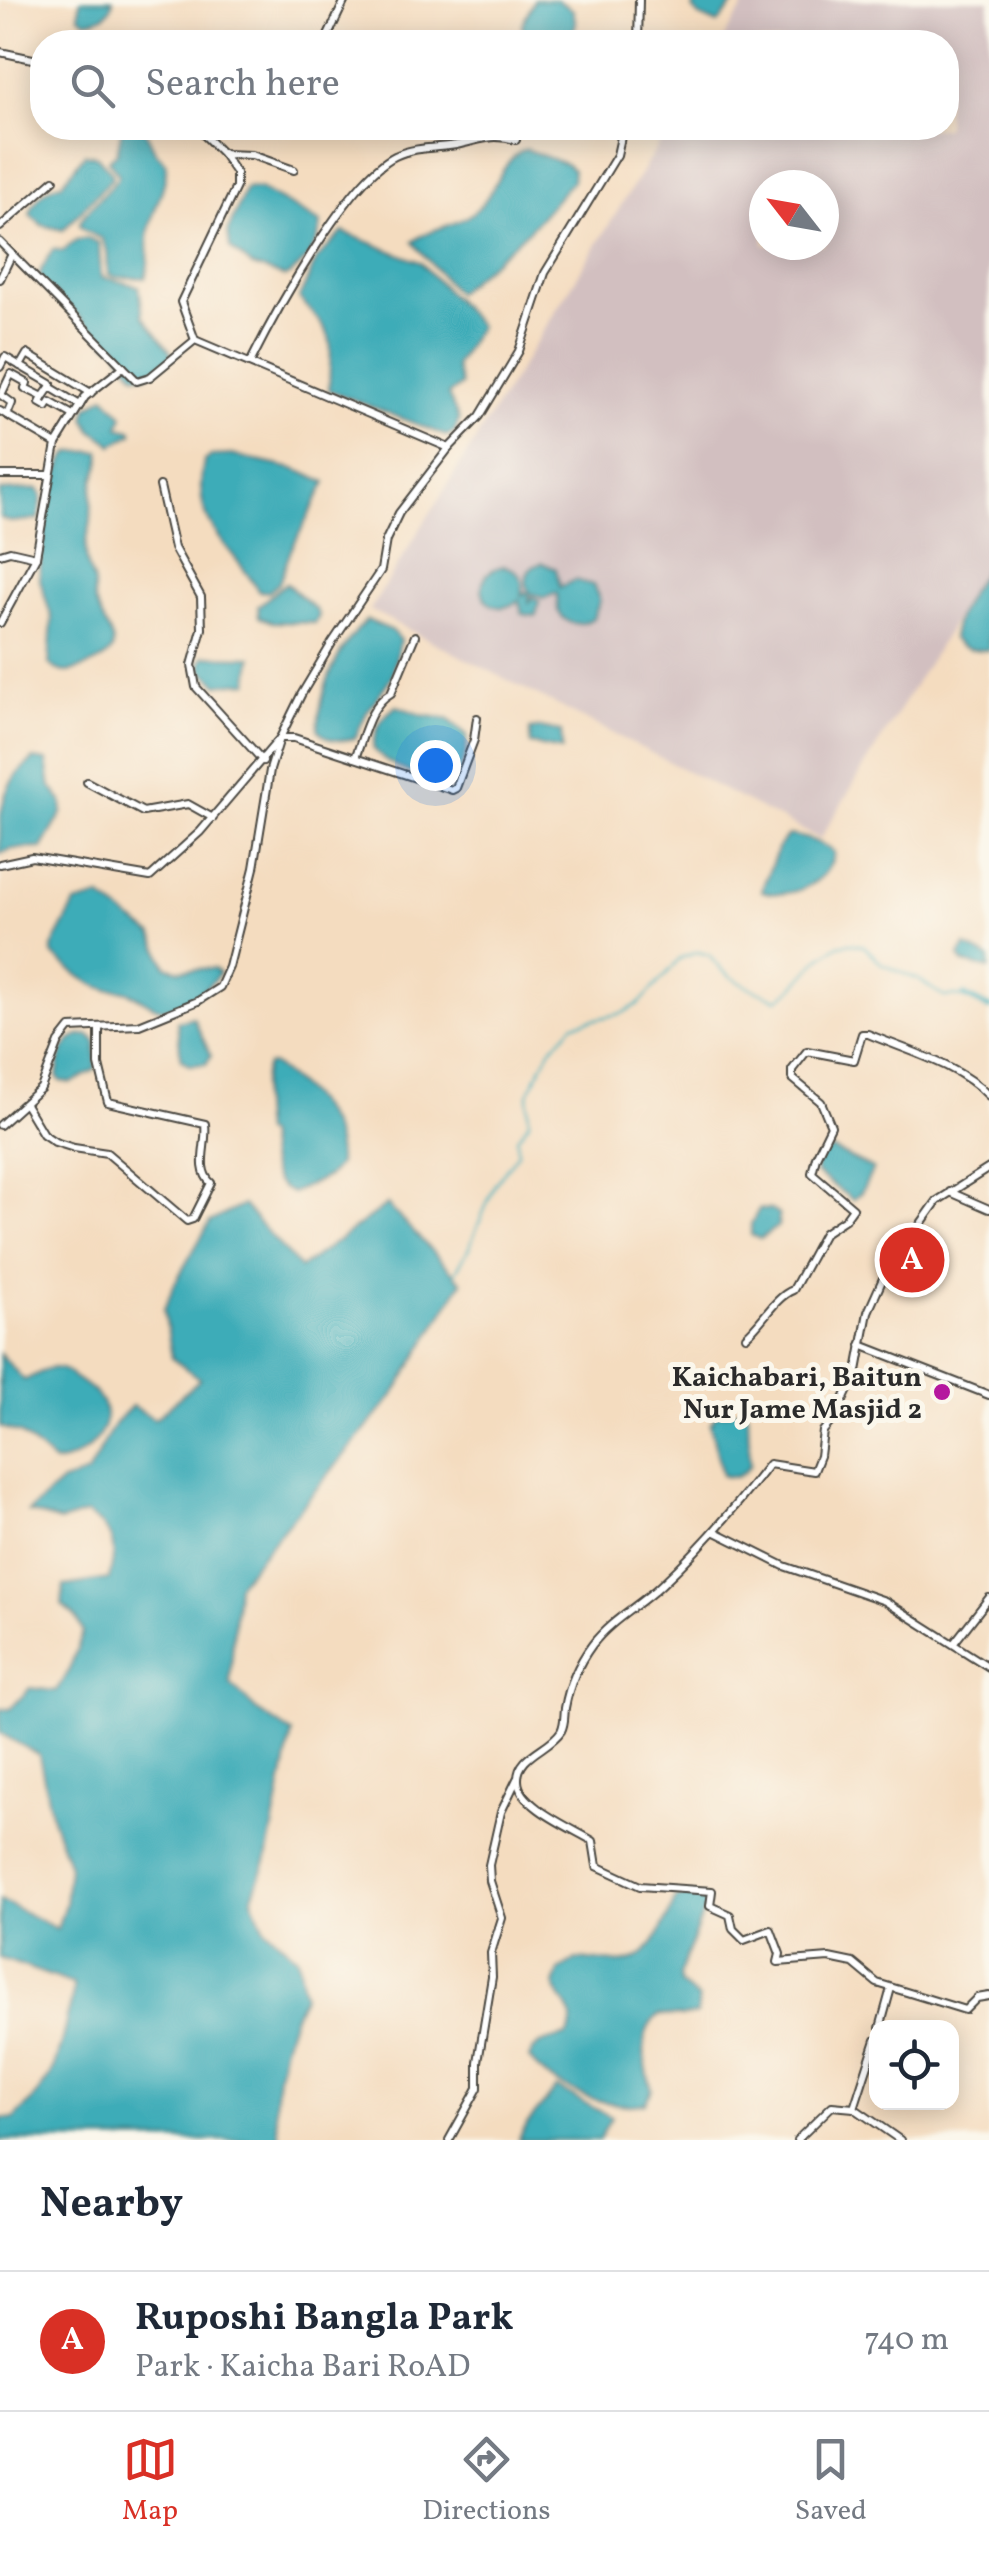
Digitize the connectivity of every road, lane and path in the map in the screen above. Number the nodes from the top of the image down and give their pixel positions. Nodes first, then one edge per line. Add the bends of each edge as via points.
1 (346, 0) edge
2 (640, 0) edge
3 (332, 30) edge
4 (639, 30) edge
5 (0, 52) edge
6 (30, 58) edge
7 (209, 140) edge
8 (472, 140) edge
9 (620, 140) edge
10 (224, 154) junction
11 (294, 170) dead end
12 (54, 180) dead end
13 (0, 227) edge
14 (0, 242) edge
15 (11, 256) junction
16 (0, 279) edge
17 (195, 340) junction
18 (250, 363) junction
19 (20, 366) junction
20 (122, 366) junction
21 (0, 367) edge
22 (50, 387) junction
23 (91, 393) junction
24 (43, 397) junction
25 (80, 405) junction
26 (3, 413) edge
27 (73, 415) junction
28 (56, 444) junction
29 (449, 448) junction
30 (0, 474) edge
31 (49, 476) junction
32 (160, 486) dead end
33 (0, 554) edge
34 (36, 557) junction
35 (0, 624) edge
36 (415, 636) dead end
37 (477, 718) dead end
38 (280, 738) junction
39 (355, 758) junction
40 (262, 761) junction
41 (87, 782) dead end
42 (213, 818) junction
43 (0, 864) edge
44 (99, 1028) junction
45 (989, 1096) edge
46 (25, 1104) junction
47 (0, 1125) edge
48 (989, 1168) edge
49 (949, 1192) junction
50 (989, 1209) edge
51 (746, 1336) dead end
52 (861, 1345) junction
53 (989, 1395) edge
54 (714, 1532) junction
55 (989, 1598) edge
56 (954, 1644) junction
57 (989, 1668) edge
58 (517, 1778) junction
59 (891, 1988) junction
60 (989, 1996) edge
61 (882, 2020) edge
62 (869, 2062) edge
63 (854, 2108) junction
64 (449, 2140) edge
65 (797, 2140) edge
66 (900, 2140) edge

1 - 3 street
2 - 4 street
5 - 6 street
7 - 10 street
8 - 18 street via 408,151 368,177 313,251
9 - 29 street via 545,273 519,351 480,416
10 - 11 street via 252,155
10 - 17 street via 236,187 181,302
12 - 13 street
14 - 15 street
15 - 16 street
15 - 20 street
17 - 18 street
17 - 20 street via 137,382
18 - 29 street
19 - 21 street via 5,358
19 - 22 street
19 - 23 street via 26,354
20 - 23 street
22 - 24 street
22 - 25 street
23 - 25 street
24 - 26 street via 12,374 1,395 12,403
24 - 27 street via 40,403
25 - 27 street
26 - 28 street
27 - 28 street
28 - 31 street
29 - 38 street via 400,513 381,570
30 - 31 street
31 - 34 street
32 - 40 street via 174,548 201,596 202,629 192,665 196,686
33 - 34 street
34 - 35 street
36 - 39 street
37 - 39 street via 452,790
38 - 39 street
38 - 40 street
38 - 44 street via 254,868 220,987 138,1025
40 - 42 street
41 - 42 street via 143,812 188,804
42 - 43 street via 150,877 32,857
44 - 46 street via 70,1028 41,1088
44 - 46 street via 108,1102 205,1124 202,1166 211,1184 193,1219 108,1152 74,1148 42,1134
45 - 51 street via 949,1067 868,1034 862,1034 854,1060 807,1051 792,1078 821,1102 831,1126 812,1173 853,1208 824,1233 793,1290
46 - 47 street
48 - 49 street
49 - 50 street
49 - 52 street via 919,1222 885,1274
52 - 53 street
52 - 54 street via 857,1371 823,1431 814,1471 769,1464
54 - 56 street via 784,1566 885,1601
54 - 58 street via 593,1643 574,1675 564,1727 522,1765
55 - 56 street
56 - 57 street
58 - 59 street via 533,1806 594,1841 598,1866 610,1873 640,1886 712,1891 710,1906 730,1915 744,1940 771,1930 778,1962 853,1963
58 - 64 street via 501,1812 490,1865 502,1918 491,1953 478,2088
59 - 60 street via 966,2010
59 - 61 street
62 - 63 street
63 - 65 street via 832,2106
63 - 66 street

